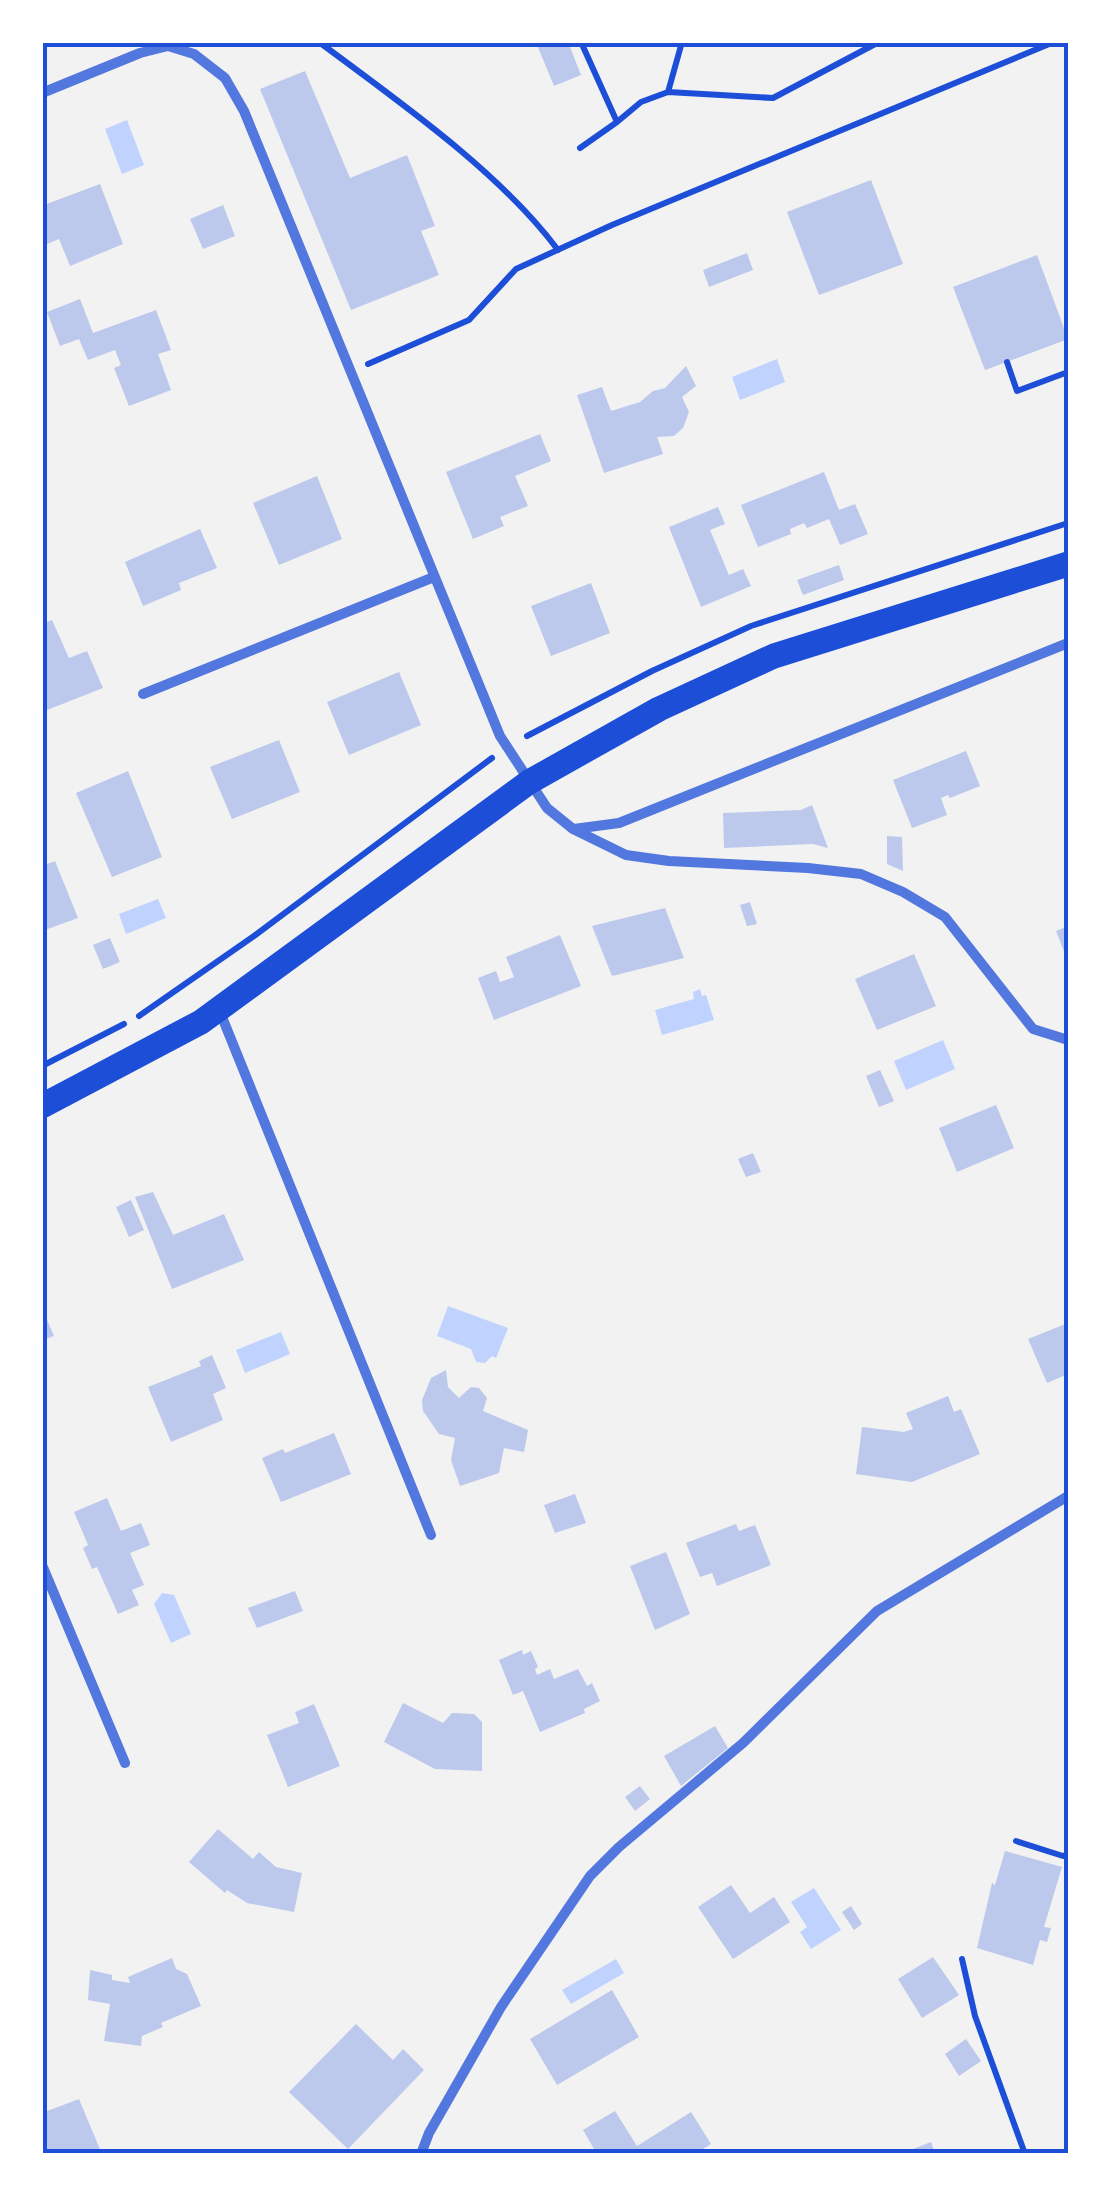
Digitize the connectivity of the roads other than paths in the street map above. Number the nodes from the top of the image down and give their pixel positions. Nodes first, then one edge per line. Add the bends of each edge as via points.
1 (42, 92) edge
2 (1068, 564) edge
3 (434, 578) junction
4 (1068, 643) edge
5 (143, 694) dead end
6 (529, 782) junction
7 (573, 829) junction
8 (219, 1009) junction
9 (1068, 1040) edge
10 (42, 1106) edge
11 (1068, 1496) edge
12 (431, 1536) dead end
13 (42, 1565) edge
14 (125, 1762) dead end
15 (421, 2154) edge

1 - 3 street via 168,46 194,54 225,78
2 - 6 main road via 774,656 658,709
3 - 5 street
3 - 6 street via 500,736
4 - 7 street via 618,823
6 - 7 street
6 - 8 main road
7 - 9 street via 626,855 861,874 945,917 1033,1029
8 - 10 main road
8 - 12 street
11 - 15 street via 878,1612 742,1743 599,1866 501,2006
13 - 14 street

